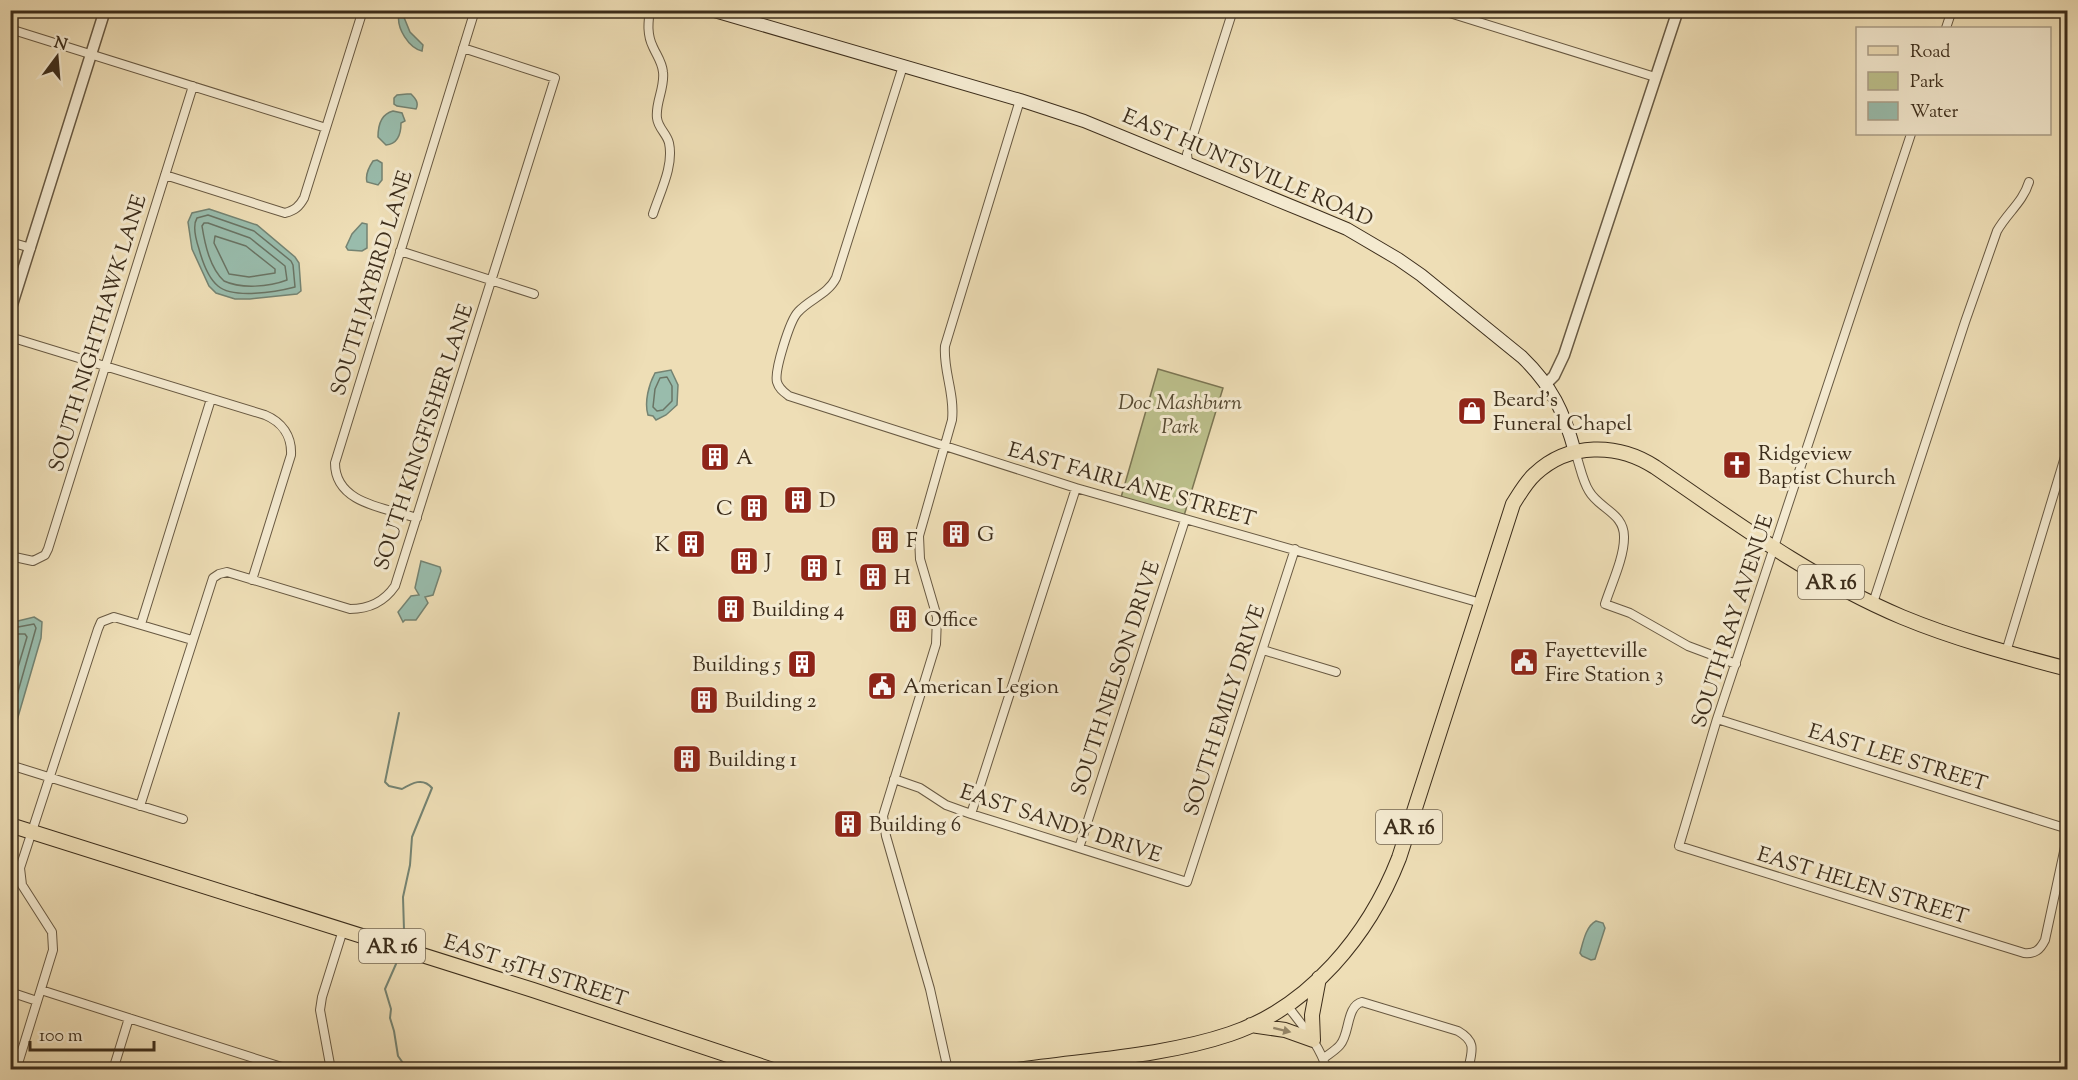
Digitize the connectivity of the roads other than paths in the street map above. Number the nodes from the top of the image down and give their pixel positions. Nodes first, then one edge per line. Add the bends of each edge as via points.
1 (105, 10) edge
2 (363, 10) edge
3 (475, 10) edge
4 (650, 10) edge
5 (711, 10) edge
6 (1233, 10) edge
7 (1440, 10) edge
8 (1678, 10) edge
9 (1951, 11) edge
10 (1946, 27) edge
11 (10, 29) edge
12 (463, 48) junction
13 (91, 53) junction
14 (903, 66) junction
15 (1655, 77) junction
16 (194, 86) junction
17 (1020, 100) junction
18 (326, 128) junction
19 (1911, 135) edge
20 (1188, 162) junction
21 (165, 175) junction
22 (2029, 182) dead end
23 (653, 214) dead end
24 (10, 242) edge
25 (31, 248) junction
26 (400, 251) junction
27 (491, 280) junction
28 (534, 294) dead end
29 (10, 311) edge
30 (10, 337) edge
31 (106, 366) junction
32 (1546, 384) junction
33 (211, 399) junction
34 (945, 446) junction
35 (2067, 447) edge
36 (1575, 452) junction
37 (1076, 488) junction
38 (417, 518) junction
39 (1185, 520) junction
40 (1295, 549) junction
41 (1774, 550) junction
42 (10, 556) edge
43 (252, 579) junction
44 (1481, 603) junction
45 (1873, 603) junction
46 (141, 624) junction
47 (192, 640) junction
48 (1263, 650) junction
49 (2006, 652) junction
50 (1736, 664) junction
51 (2067, 669) edge
52 (1336, 672) dead end
53 (1717, 719) junction
54 (10, 765) edge
55 (50, 778) junction
56 (894, 779) junction
57 (140, 806) junction
58 (971, 814) junction
59 (183, 819) dead end
60 (10, 825) edge
61 (32, 831) junction
62 (2067, 831) edge
63 (1679, 846) joint
64 (1079, 848) junction
65 (1187, 882) joint
66 (343, 930) junction
67 (1319, 978) junction
68 (41, 990) junction
69 (10, 992) edge
70 (37, 1001) junction
71 (1286, 1004) junction
72 (129, 1018) junction
73 (1251, 1025) junction
74 (1313, 1040) junction
75 (1324, 1058) junction
76 (16, 1070) edge
77 (112, 1070) edge
78 (291, 1070) edge
79 (331, 1070) edge
80 (772, 1070) edge
81 (948, 1070) edge
82 (1018, 1070) edge
83 (1327, 1070) edge
84 (1468, 1070) edge

1 - 13 street
2 - 18 street
3 - 12 street, SOUTH JAYBIRD LANE
4 - 23 street via 648,31 664,72 657,118 670,153
5 - 14 main road, EAST HUNTSVILLE ROAD
6 - 20 street via 1187,154
7 - 15 street
8 - 15 street
9 - 10 street
11 - 13 street
12 - 26 street, SOUTH JAYBIRD LANE
12 - 27 street, SOUTH KINGFISHER LANE via 555,78
13 - 16 street
13 - 25 street
14 - 17 main road, EAST HUNTSVILLE ROAD
14 - 34 street, EAST FAIRLANE STREET via 836,278 832,286 792,320 777,372 778,385 789,396
15 - 32 street via 1564,355
16 - 18 street
16 - 21 street, SOUTH NIGHTHAWK LANE
17 - 20 main road, EAST HUNTSVILLE ROAD
17 - 34 street via 945,346 954,404
18 - 21 street via 304,198 293,211 285,213
19 - 41 street, SOUTH RAY AVENUE
20 - 32 main road, EAST HUNTSVILLE ROAD via 1347,229 1398,259 1522,357
21 - 31 street, SOUTH NIGHTHAWK LANE
22 - 45 street via 2025,194 1996,231
24 - 25 street
25 - 29 street
26 - 27 street
26 - 38 street, SOUTH JAYBIRD LANE via 334,470 342,488 352,497
27 - 28 street
27 - 38 street, SOUTH KINGFISHER LANE
30 - 31 street
31 - 33 street
31 - 42 street, SOUTH NIGHTHAWK LANE via 45,555 33,561
32 - 36 main road, EAST HUNTSVILLE ROAD via 1558,401
33 - 43 street via 270,418 284,429 290,444 290,461
33 - 46 street
34 - 37 street, EAST FAIRLANE STREET
34 - 56 street via 919,536 920,559 937,617 937,637
35 - 49 street
36 - 41 main road, AR 16 via 1616,450 1635,456
36 - 44 main road, AR 16 via 1534,474 1519,495
36 - 50 street via 1590,493 1622,524 1622,551 1605,604 1630,613 1695,650
37 - 39 street, EAST FAIRLANE STREET
37 - 58 street
38 - 43 street, SOUTH KINGFISHER LANE via 395,586 384,599 368,608 340,607
39 - 40 street, EAST FAIRLANE STREET
39 - 64 street, SOUTH NELSON DRIVE
40 - 44 street, EAST FAIRLANE STREET
40 - 48 street, SOUTH EMILY DRIVE
41 - 45 main road, AR 16
41 - 50 street, SOUTH RAY AVENUE
43 - 47 street, SOUTH KINGFISHER LANE via 227,572 213,578
44 - 67 main road, AR 16 via 1389,883 1365,926
45 - 49 main road, AR 16 via 1948,634
46 - 47 street
46 - 55 street via 114,616 101,622
47 - 57 street, SOUTH KINGFISHER LANE
48 - 52 street
48 - 65 street, SOUTH EMILY DRIVE
49 - 51 main road, AR 16
50 - 53 street, SOUTH RAY AVENUE
53 - 62 street, EAST LEE STREET
53 - 63 street, SOUTH RAY AVENUE
54 - 55 street
55 - 57 street
55 - 61 street
56 - 58 street, EAST SANDY DRIVE
56 - 81 street via 883,826 930,989
57 - 59 street
58 - 64 street, EAST SANDY DRIVE
60 - 61 main road, EAST 15TH STREET / AR 16
61 - 66 main road, EAST 15TH STREET / AR 16
61 - 68 street via 20,868 22,885 52,932 53,950
62 - 63 street, EAST HELEN STREET via 2045,940 2038,951 2025,953
64 - 65 street, EAST SANDY DRIVE
66 - 79 street via 320,1010
66 - 80 main road, EAST 15TH STREET / AR 16
67 - 71 main road, AR 16
67 - 74 main road via 1312,1015
68 - 70 street
68 - 72 street
69 - 70 street
70 - 76 street
71 - 73 main road, AR 16
71 - 74 street
72 - 77 street
72 - 78 street
73 -> 74 main road via 1285,1030
73 - 82 main road, AR 16 via 1174,1048
74 - 75 street
75 - 83 street
75 - 84 street via 1340,1045 1354,1008 1362,1002 1467,1036 1472,1044

